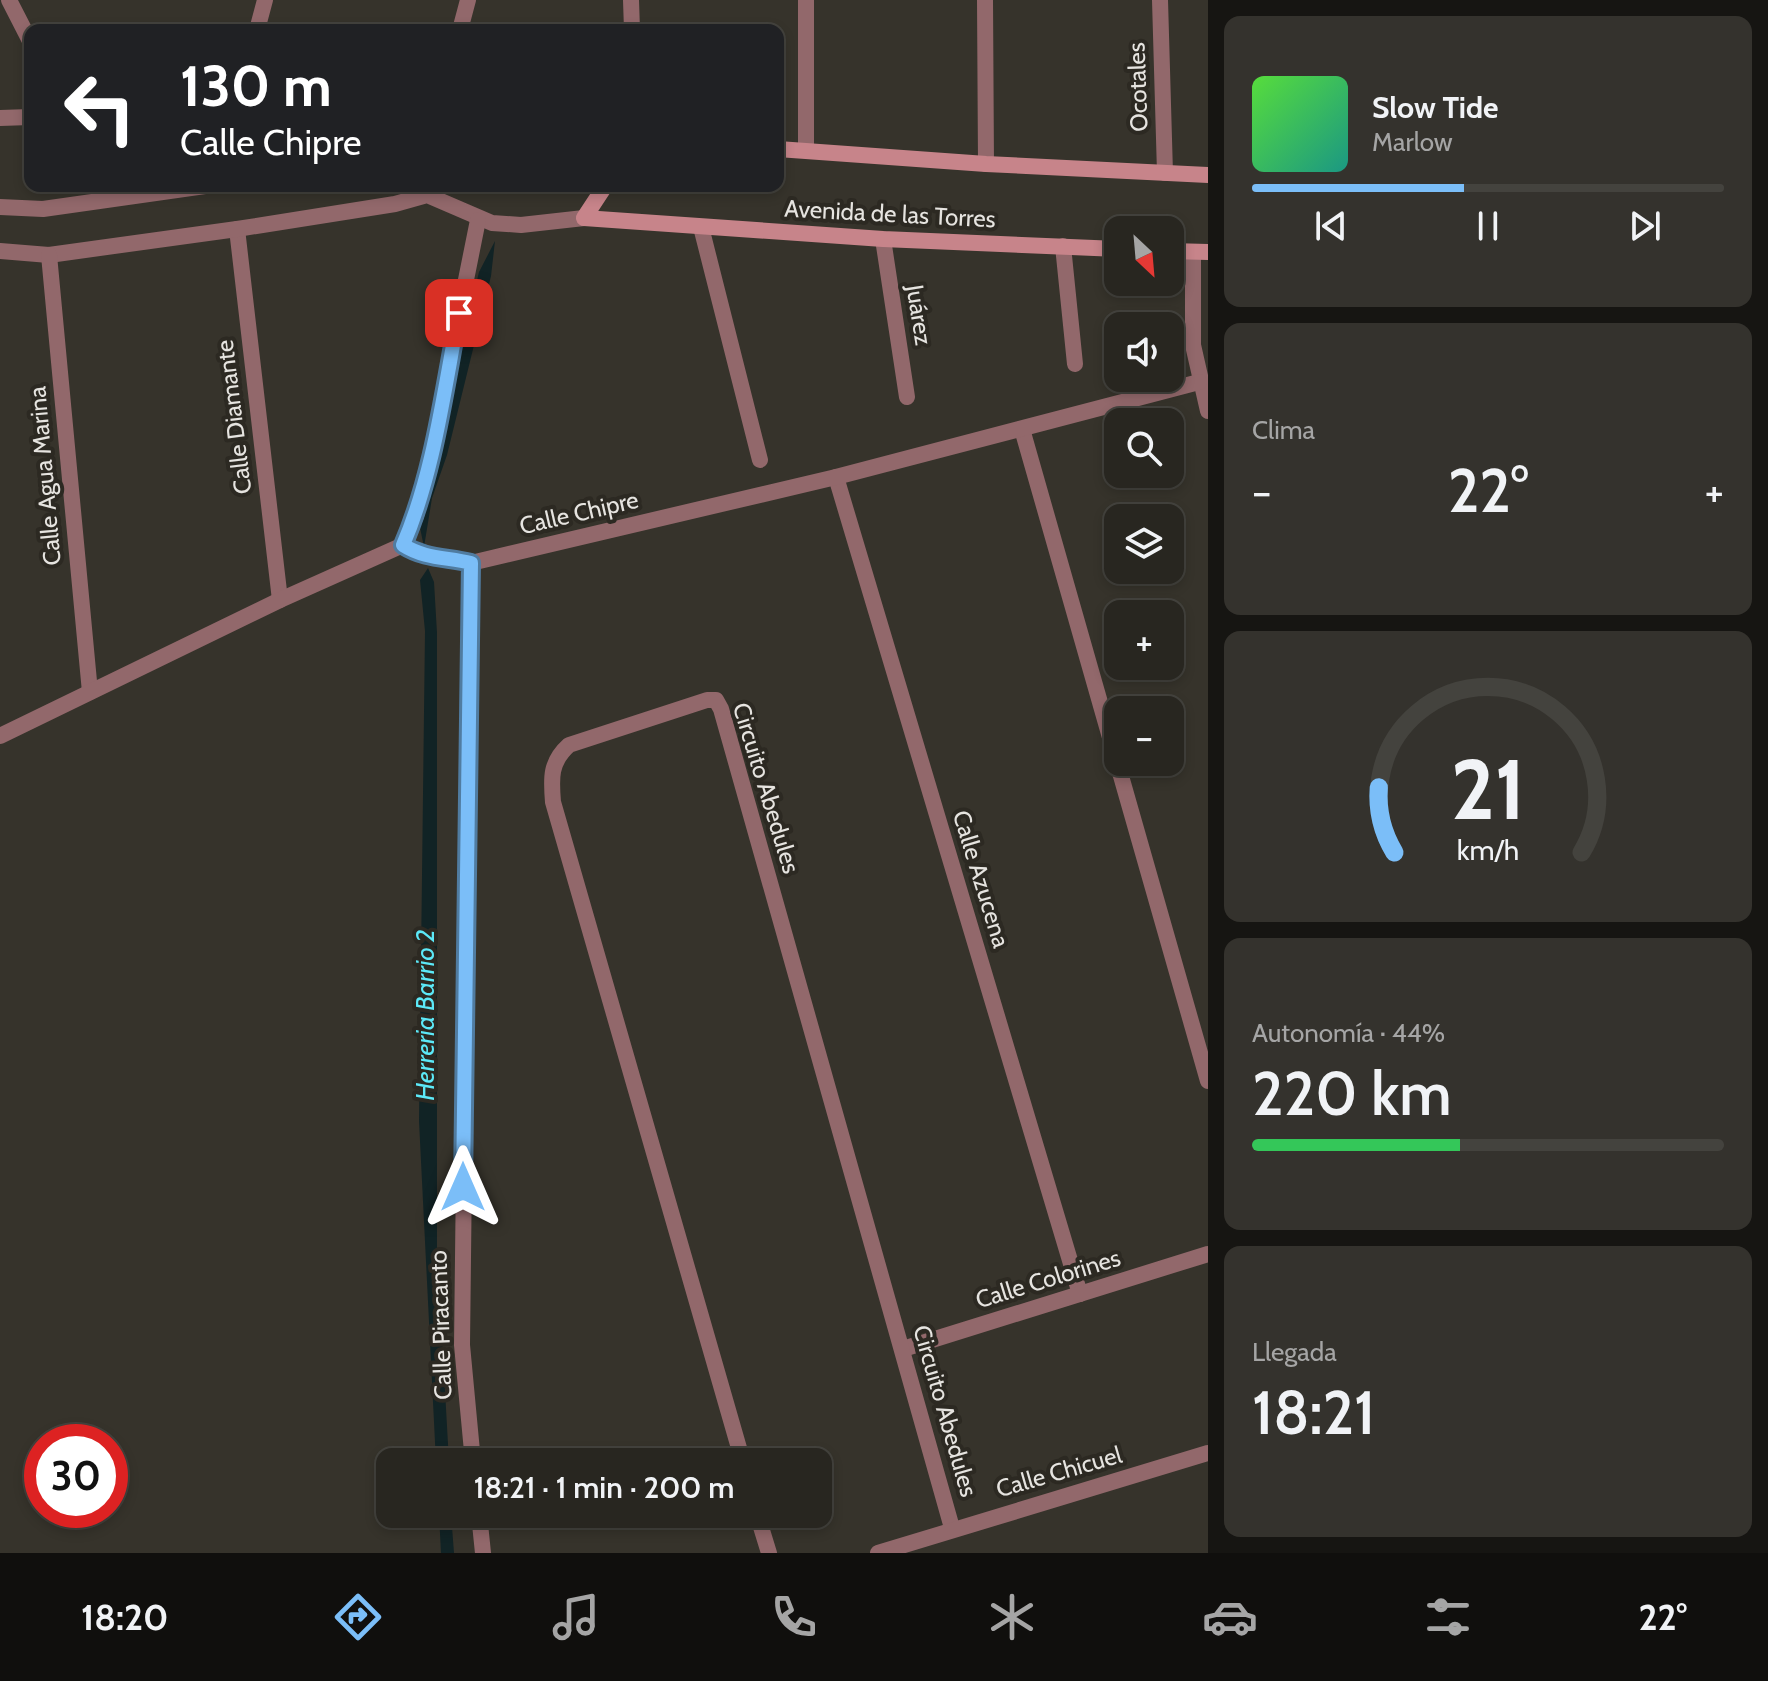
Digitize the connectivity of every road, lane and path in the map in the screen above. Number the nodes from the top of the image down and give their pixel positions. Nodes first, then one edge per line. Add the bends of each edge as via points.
1 (9, 0) edge
2 (265, 0) edge
3 (468, 0) edge
4 (631, 0) edge
5 (806, 0) edge
6 (985, 0) edge
7 (1160, 0) edge
8 (259, 24) edge
9 (462, 24) edge
10 (632, 24) edge
11 (24, 29) edge
12 (24, 117) edge
13 (0, 118) edge
14 (784, 149) edge
15 (806, 150) junction
16 (986, 164) junction
17 (1165, 173) junction
18 (1208, 175) edge
19 (163, 192) edge
20 (425, 192) edge
21 (430, 192) edge
22 (601, 192) edge
23 (0, 207) edge
24 (584, 218) junction
25 (478, 220) junction
26 (701, 227) junction
27 (237, 229) junction
28 (883, 239) junction
29 (1063, 246) junction
30 (1104, 248) edge
31 (0, 251) edge
32 (1200, 252) edge
33 (49, 255) junction
34 (1075, 364) dead end
35 (1199, 382) junction
36 (907, 397) dead end
37 (1208, 411) edge
38 (1022, 429) junction
39 (760, 460) dead end
40 (836, 477) junction
41 (403, 545) junction
42 (471, 563) junction
43 (280, 600) junction
44 (90, 692) junction
45 (0, 736) edge
46 (1208, 1081) edge
47 (1208, 1254) edge
48 (1080, 1294) junction
49 (903, 1349) junction
50 (472, 1448) edge
51 (739, 1448) edge
52 (1208, 1453) edge
53 (480, 1528) edge
54 (761, 1528) edge
55 (952, 1528) junction
56 (483, 1553) edge
57 (769, 1553) edge
58 (878, 1553) edge

1 - 11 street
2 - 8 street
3 - 9 street
4 - 10 street
5 - 15 street
6 - 16 street
7 - 17 street, Ocotales
12 - 13 street
14 - 15 main road
15 - 16 main road
16 - 17 main road
17 - 18 main road
19 - 23 street via 43,209
20 - 27 street, Avenida de las Torres via 395,204
21 - 25 street, Avenida de las Torres
22 - 24 main road
24 - 25 street, Avenida de las Torres via 521,225
24 - 26 main road, Avenida de las Torres
25 - 41 street via 428,469
26 - 28 main road, Avenida de las Torres
26 - 39 street
27 - 33 street, Avenida de las Torres
27 - 43 street, Calle Diamante
28 - 29 main road, Avenida de las Torres
28 - 36 street, Juárez
29 - 30 main road, Avenida de las Torres
29 - 34 street
31 - 33 street, Avenida de las Torres
32 - 35 street via 1193,345
33 - 44 street, Calle Agua Marina
35 - 37 street
35 - 38 street, Calle Chipre
38 - 40 street, Calle Chipre
38 - 46 street
40 - 42 street, Calle Chipre
40 - 48 street, Calle Azucena
41 - 42 street, Calle Chipre via 424,558
41 - 43 street
42 - 50 street, Calle Piracanto via 462,1345
43 - 44 street
44 - 45 street
47 - 48 street, Calle Colorines
48 - 49 street, Calle Colorines
49 - 51 street, Circuito Abedules via 716,700 569,745 558,755 551,774 553,802
49 - 55 street, Circuito Abedules
52 - 55 street, Calle Chicuel
53 - 56 street
54 - 57 street
55 - 58 street, Calle Chicuel

